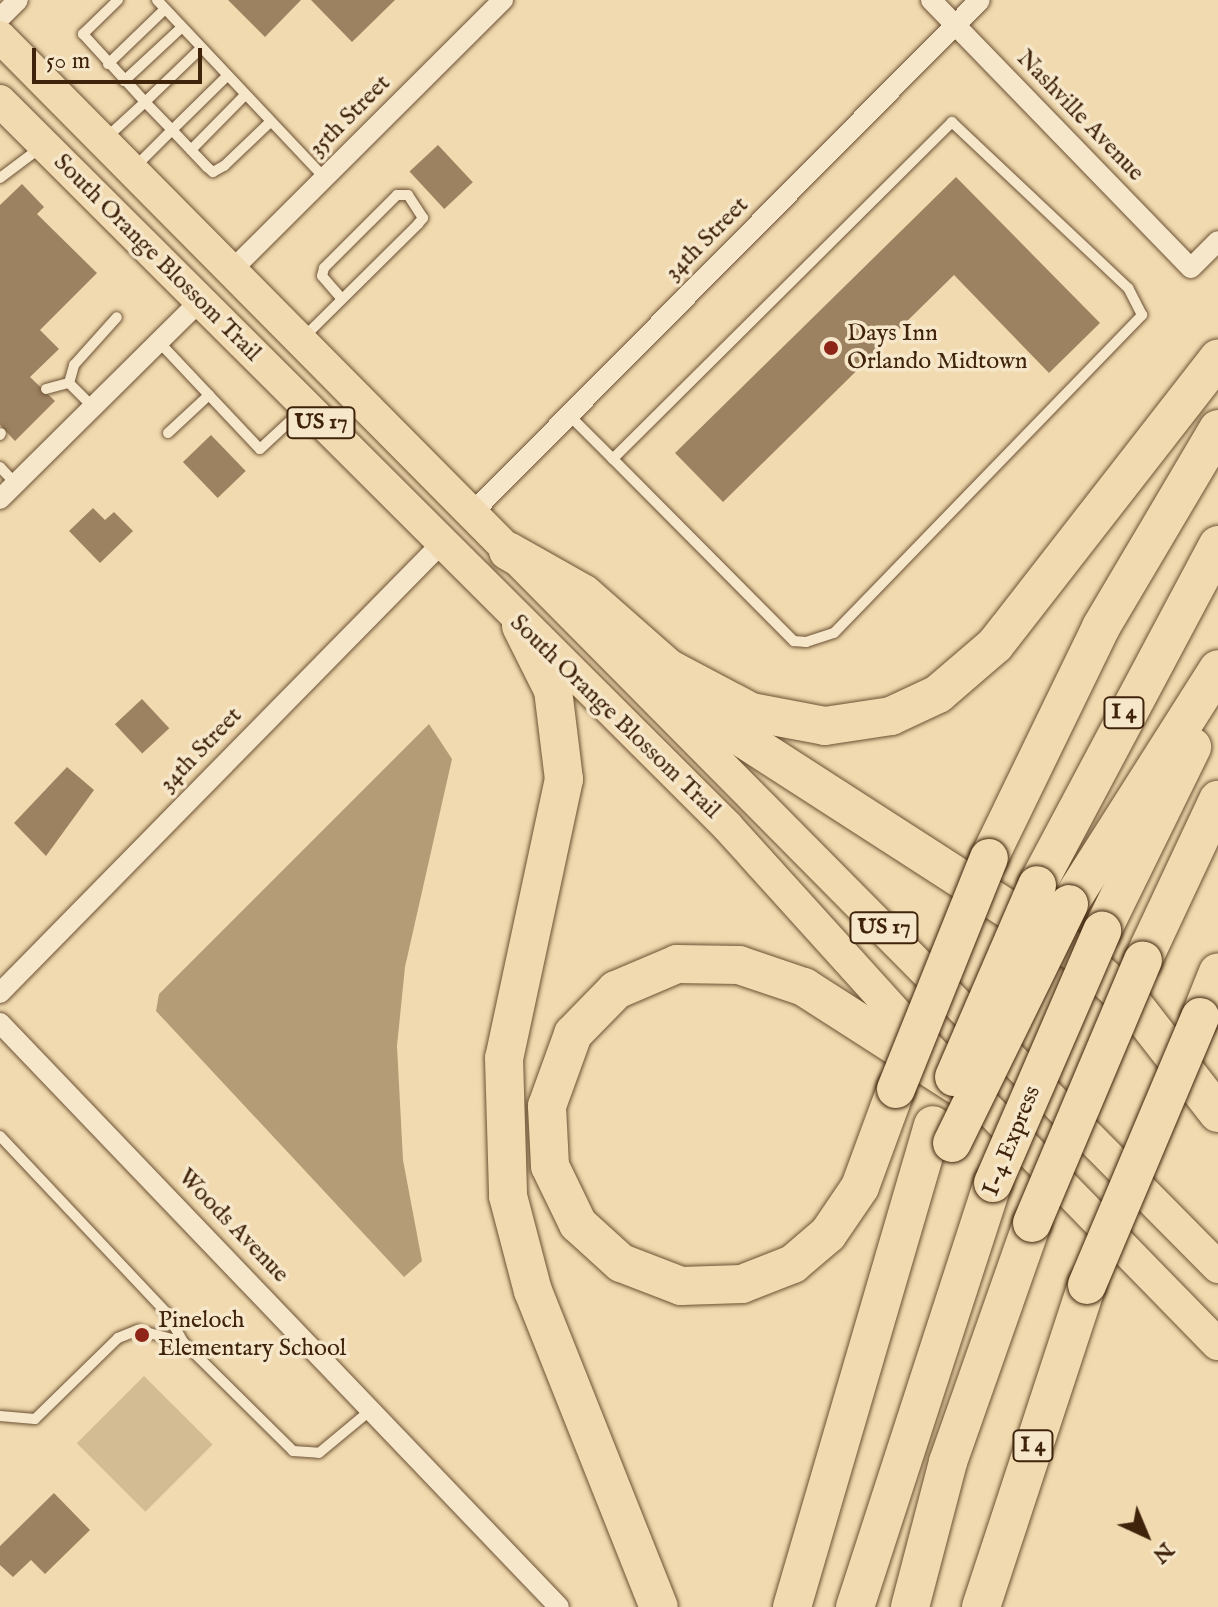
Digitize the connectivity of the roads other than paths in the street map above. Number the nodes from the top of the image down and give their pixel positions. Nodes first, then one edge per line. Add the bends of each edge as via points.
1 (18, 0) edge
2 (118, 0) edge
3 (157, 0) edge
4 (503, 0) edge
5 (931, 0) edge
6 (980, 0) edge
7 (164, 10) junction
8 (0, 18) edge
9 (955, 25) junction
10 (181, 28) junction
11 (0, 37) edge
12 (200, 49) junction
13 (108, 64) junction
14 (226, 77) junction
15 (124, 81) junction
16 (244, 96) junction
17 (1, 102) edge
18 (145, 102) junction
19 (270, 122) junction
20 (172, 130) junction
21 (104, 139) junction
22 (44, 144) junction
23 (191, 150) junction
24 (133, 169) junction
25 (0, 178) edge
26 (325, 178) junction
27 (1218, 241) edge
28 (234, 268) junction
29 (342, 299) junction
30 (201, 300) junction
31 (117, 317) dead end
32 (302, 338) junction
33 (159, 342) junction
34 (1218, 359) edge
35 (69, 383) junction
36 (46, 389) dead end
37 (209, 395) junction
38 (93, 407) junction
39 (305, 407) junction
40 (569, 415) junction
41 (1218, 429) edge
42 (168, 433) dead end
43 (613, 459) junction
44 (0, 467) edge
45 (15, 483) junction
46 (0, 499) edge
47 (471, 514) junction
48 (440, 545) junction
49 (1218, 545) edge
50 (508, 551) junction
51 (551, 592) junction
52 (521, 626) junction
53 (1218, 669) edge
54 (1218, 695) edge
55 (1218, 800) edge
56 (1218, 972) edge
57 (1218, 983) edge
58 (0, 993) edge
59 (1200, 1017) junction
60 (0, 1023) edge
61 (983, 1102) junction
62 (1218, 1113) edge
63 (943, 1134) junction
64 (0, 1136) edge
65 (1218, 1267) edge
66 (183, 1342) junction
67 (1218, 1344) edge
68 (372, 1409) junction
69 (0, 1416) edge
70 (559, 1607) edge
71 (659, 1607) edge
72 (792, 1607) edge
73 (855, 1607) edge
74 (910, 1607) edge
75 (981, 1607) edge

1 - 8 street
2 - 13 lane via 83,34
3 - 7 lane
4 - 26 street, 35th Street
5 - 9 street, Nashville Avenue
6 - 9 street, 34th Street
7 - 10 lane
7 - 13 lane
9 - 27 street, Nashville Avenue via 1191,268
9 - 40 street, 34th Street
10 - 12 lane
10 - 15 lane
11 - 21 main road, South Orange Blossom Trail / US 17
12 - 14 lane
12 - 18 lane
13 - 15 lane
14 - 16 lane
14 - 20 lane
15 - 18 lane
16 - 19 lane
16 - 23 lane
17 - 22 main road, South Orange Blossom Trail / US 17
17 - 28 main road via 58,130 168,235
18 - 20 lane
18 - 21 lane
19 - 23 lane via 213,172
19 - 26 lane
20 - 23 lane
20 - 24 lane
21 - 24 main road, South Orange Blossom Trail / US 17
22 - 25 lane
22 - 30 main road, South Orange Blossom Trail / US 17
24 - 28 main road, South Orange Blossom Trail / US 17
26 - 28 street, 35th Street
28 - 32 main road, South Orange Blossom Trail / US 17
29 - 29 lane via 423,218 408,195 397,195 324,268 322,276
29 - 32 lane
30 - 33 street
30 - 39 main road, South Orange Blossom Trail / US 17
30 - 47 main road via 260,324 407,470
31 - 35 lane via 74,365
32 - 47 main road, South Orange Blossom Trail / US 17
33 - 37 lane
33 - 38 street
34 - 50 highway via 995,645 938,694 891,716 825,726 751,712 668,668 584,594
35 - 36 lane
35 - 38 lane
37 - 39 lane via 260,449
37 - 42 lane
38 - 45 street
39 - 48 main road, South Orange Blossom Trail / US 17
40 - 43 lane
40 - 47 street, 34th Street
41 - 61 highway, bridge via 1101,627 989,858 896,1089 860,1187 828,1234 793,1264 742,1284 681,1286 621,1263 578,1224 550,1166 547,1106 573,1034 627,983 689,963 739,965 804,987
43 - 43 lane via 794,641 806,642 834,633 1142,315 1128,288 952,122
44 - 45 lane
45 - 46 street
47 - 50 main road, South Orange Blossom Trail / US 17
48 - 52 main road, South Orange Blossom Trail / US 17
48 - 58 street, 34th Street
49 - 63 highway, I 4, bridge via 1037,885
50 - 51 main road, South Orange Blossom Trail / US 17
51 - 62 highway via 720,729 1080,956 1133,1004
51 - 65 main road, South Orange Blossom Trail / US 17
52 - 61 main road, South Orange Blossom Trail / US 17 via 727,826
52 - 71 highway via 553,690 564,779 504,1058 508,1196 533,1291
53 - 63 highway, bridge via 1069,904
54 - 73 highway, I-4 Express, bridge via 1102,931 993,1183
55 - 74 highway, I-4 Express, bridge via 1143,960 1032,1223 948,1462
56 - 59 highway
57 - 59 highway, I 4
59 - 75 highway, I 4, bridge via 1087,1285
60 - 68 street, Woods Avenue
61 - 67 main road, South Orange Blossom Trail / US 17
63 - 72 highway, I 4 via 855,1375
64 - 66 lane via 167,1313
66 - 68 lane via 293,1451 319,1453
66 - 69 lane via 128,1334 98,1354 35,1419
68 - 70 street, Woods Avenue

